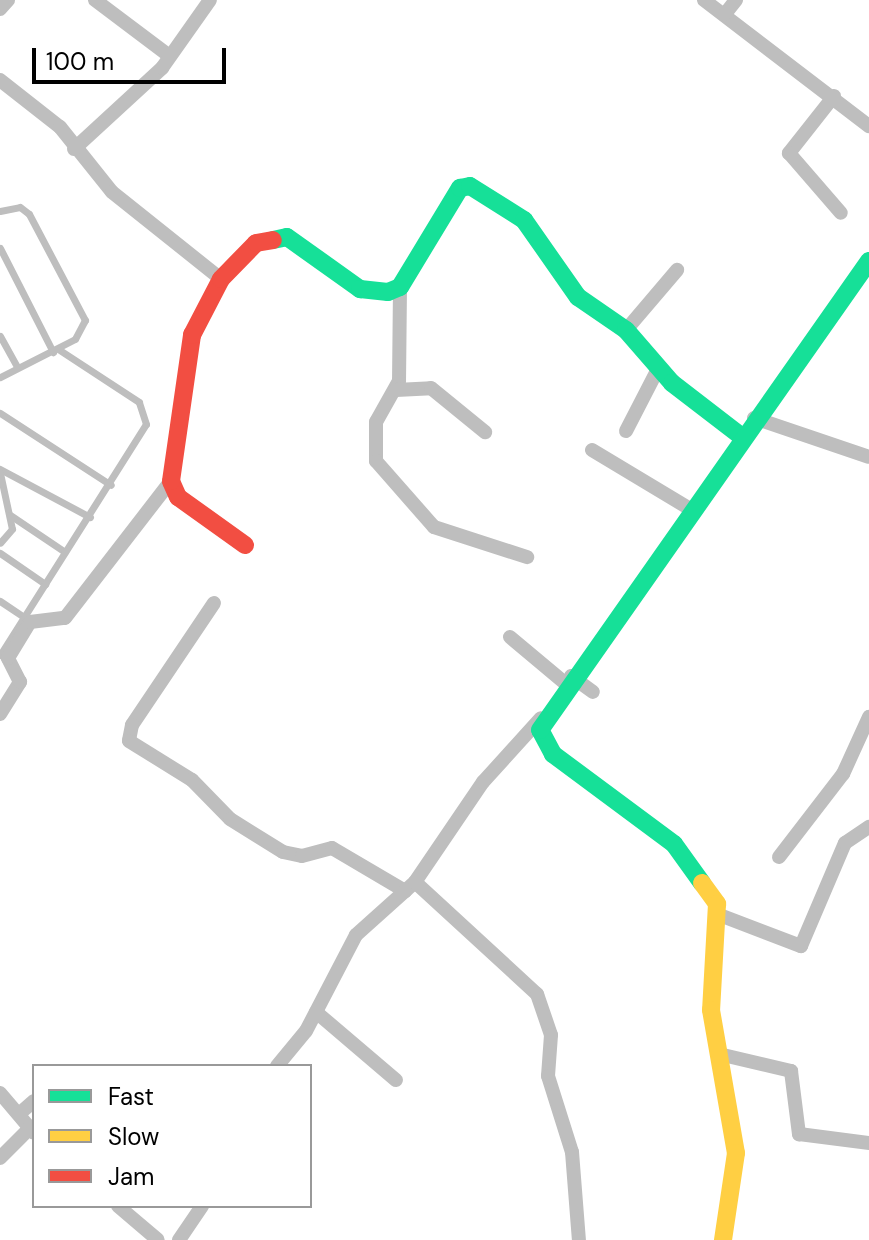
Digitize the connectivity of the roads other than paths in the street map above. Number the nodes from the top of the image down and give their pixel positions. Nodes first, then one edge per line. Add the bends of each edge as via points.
1 (8, 0) edge
2 (95, 0) edge
3 (210, 0) edge
4 (704, 0) edge
5 (736, 0) edge
6 (0, 9) edge
7 (725, 14) junction
8 (167, 54) junction
9 (0, 80) edge
10 (834, 96) junction
11 (869, 126) edge
12 (74, 149) junction
13 (0, 211) edge
14 (841, 213) dead end
15 (0, 248) edge
16 (869, 261) edge
17 (677, 270) dead end
18 (221, 279) junction
19 (400, 287) junction
20 (626, 330) junction
21 (0, 336) edge
22 (56, 351) junction
23 (17, 367) junction
24 (658, 369) junction
25 (0, 377) edge
26 (396, 390) junction
27 (0, 413) edge
28 (754, 418) junction
29 (626, 431) dead end
30 (485, 432) dead end
31 (742, 437) junction
32 (592, 450) dead end
33 (869, 457) edge
34 (0, 471) edge
35 (171, 481) junction
36 (111, 485) junction
37 (692, 510) junction
38 (10, 515) junction
39 (90, 517) junction
40 (0, 543) edge
41 (245, 545) dead end
42 (65, 552) junction
43 (0, 553) edge
44 (527, 557) dead end
45 (45, 584) junction
46 (0, 601) edge
47 (214, 603) dead end
48 (24, 617) junction
49 (510, 637) dead end
50 (1, 652) edge
51 (569, 680) junction
52 (593, 692) dead end
53 (0, 714) edge
54 (544, 715) junction
55 (869, 717) edge
56 (869, 827) edge
57 (779, 857) dead end
58 (410, 886) junction
59 (717, 914) junction
60 (316, 1012) junction
61 (723, 1055) junction
62 (278, 1064) edge
63 (396, 1080) dead end
64 (0, 1093) edge
65 (32, 1103) edge
66 (19, 1114) junction
67 (32, 1131) edge
68 (869, 1143) edge
69 (0, 1158) edge
70 (120, 1208) edge
71 (201, 1208) edge
72 (158, 1240) edge
73 (179, 1240) edge
74 (579, 1240) edge
75 (723, 1240) edge

1 - 6 street
2 - 8 street
3 - 8 street
4 - 7 street
5 - 7 street
7 - 10 street
8 - 12 street via 162,68
9 - 12 street via 42,110
10 - 11 street
10 - 14 street via 789,160
12 - 18 street via 112,192
13 - 22 lane via 20,207 29,214 85,320 83,330
15 - 22 lane
16 - 28 street
17 - 20 street
18 - 19 street via 271,236 301,242 360,289
18 - 35 street via 192,335
19 - 20 street via 460,188 470,186 524,220 568,287
19 - 26 street
20 - 24 street
21 - 23 lane
22 - 23 lane
22 - 36 lane via 147,412
23 - 25 lane
24 - 29 street
24 - 31 street
26 - 30 street via 431,388
26 - 44 street via 376,422 372,451 412,510 445,533
27 - 36 lane
28 - 31 street
28 - 33 street
31 - 37 street
32 - 37 street
34 - 38 lane
34 - 39 lane
35 - 41 street via 178,497
35 - 53 street via 65,618 30,622 8,658 20,682
36 - 39 lane
37 - 51 street
38 - 40 lane via 12,529
38 - 42 lane
39 - 42 lane
42 - 45 lane
43 - 45 lane
45 - 48 lane
46 - 48 lane
47 - 58 street via 132,725 129,741 204,788 230,819 283,852 302,856 332,848
48 - 50 lane
49 - 51 street
51 - 52 street
51 - 54 street
54 - 58 street via 483,782
54 - 59 street via 540,730 553,754 674,844 707,884
55 - 57 street via 843,774
56 - 59 street via 845,843 801,946
58 - 60 street via 356,935
58 - 74 street via 537,994 552,1040 548,1076 572,1152
59 - 61 street via 711,1010
60 - 62 street
60 - 63 street
61 - 68 street via 791,1071 799,1134
61 - 75 street via 736,1153
64 - 66 street
65 - 66 street
66 - 67 street
67 - 69 street
70 - 72 street
71 - 73 street

